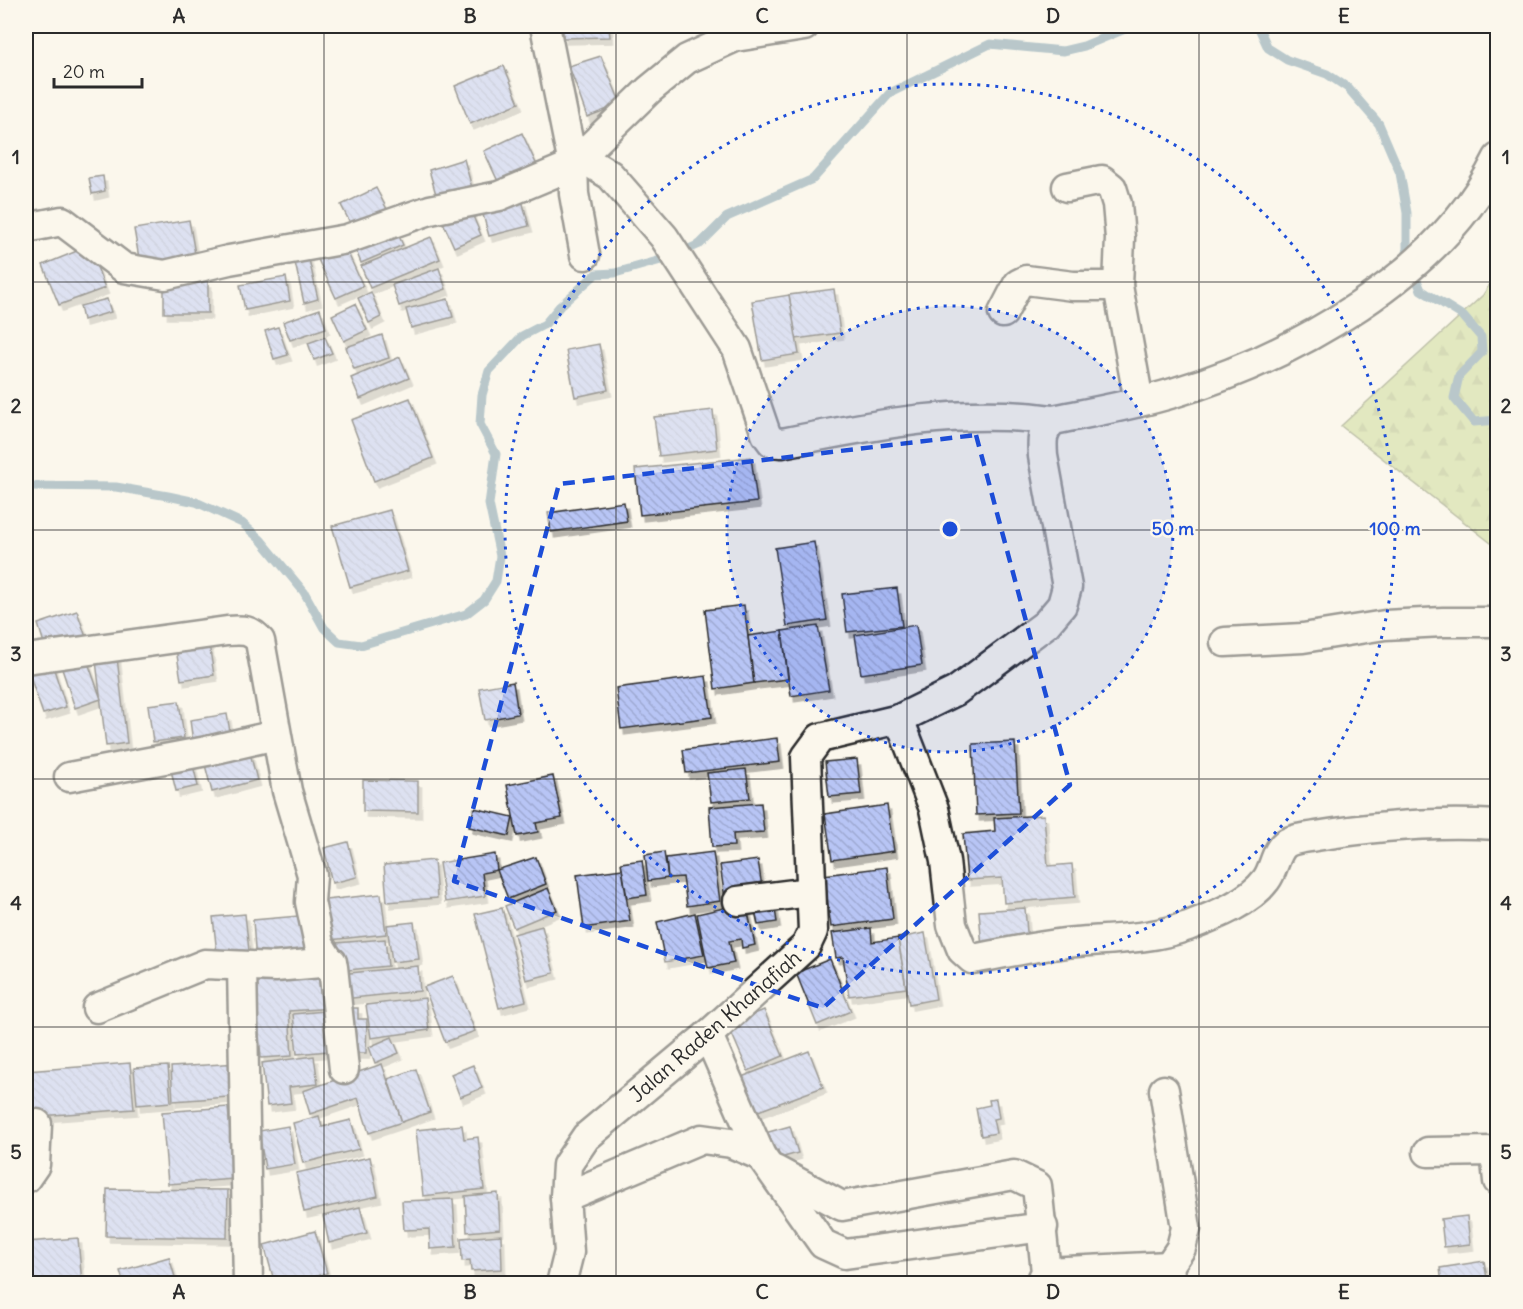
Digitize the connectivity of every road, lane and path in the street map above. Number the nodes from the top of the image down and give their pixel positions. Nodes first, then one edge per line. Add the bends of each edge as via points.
1 (545, 26) edge
2 (804, 26) edge
3 (1497, 158) edge
4 (577, 161) junction
5 (1067, 187) dead end
6 (26, 228) edge
7 (585, 255) dead end
8 (1118, 286) junction
9 (1003, 313) dead end
10 (1139, 402) junction
11 (1053, 420) junction
12 (1497, 622) edge
13 (1225, 642) dead end
14 (26, 659) edge
15 (899, 719) junction
16 (276, 735) junction
17 (69, 777) dead end
18 (1497, 825) edge
19 (810, 892) junction
20 (738, 901) dead end
21 (332, 962) junction
22 (242, 966) junction
23 (97, 1008) dead end
24 (708, 1035) junction
25 (344, 1069) dead end
26 (1164, 1090) dead end
27 (37, 1124) dead end
28 (1496, 1150) edge
29 (1428, 1152) dead end
30 (765, 1162) junction
31 (26, 1178) edge
32 (1497, 1181) edge
33 (565, 1197) junction
34 (1043, 1227) junction
35 (1170, 1275) edge
36 (1043, 1278) edge
37 (248, 1284) edge
38 (561, 1284) edge

1 - 4 street
2 - 4 street via 735,37 687,59 649,90
3 - 10 street via 1478,192 1433,247 1368,299 1299,341 1224,376
4 - 6 street via 499,196 430,210 348,239 165,275 124,268 62,221
4 - 7 street via 574,194
4 - 11 street via 610,175 664,237 737,349 772,442 907,419 1000,414
5 - 8 street via 1102,180 1112,188 1120,238
8 - 9 street via 1026,280 1018,285
8 - 10 street
10 - 11 street
11 - 15 street, Jalan Raden Khanafiah via 1042,437 1067,587 1062,605 1046,624 956,691
12 - 13 street via 1385,626 1303,638
14 - 16 street via 246,630 255,633 260,641
15 - 18 street via 934,809 952,925 962,950 972,959 1073,942 1146,937 1186,926 1224,910 1258,889 1290,841 1350,830 1418,824
15 - 19 street, Jalan Raden Khanafiah via 820,738 806,757
16 - 17 street
16 - 21 street via 291,809 312,876 310,902 320,944
19 - 20 street
19 - 24 street, Jalan Raden Khanafiah via 813,931 806,946
21 - 22 street
21 - 25 street
22 - 23 street via 205,964
22 - 37 street
24 - 30 street
24 - 33 street, Jalan Raden Khanafiah via 586,1137 567,1165
26 - 35 street via 1186,1228
27 - 31 street via 35,1164
28 - 29 street
28 - 32 street
30 - 33 street via 731,1143 702,1139
30 - 34 street via 823,1244 845,1254
30 - 34 street via 842,1206 1014,1175 1037,1186
33 - 38 street, Jalan Raden Khanafiah via 569,1252
34 - 36 street
35 - 36 street

